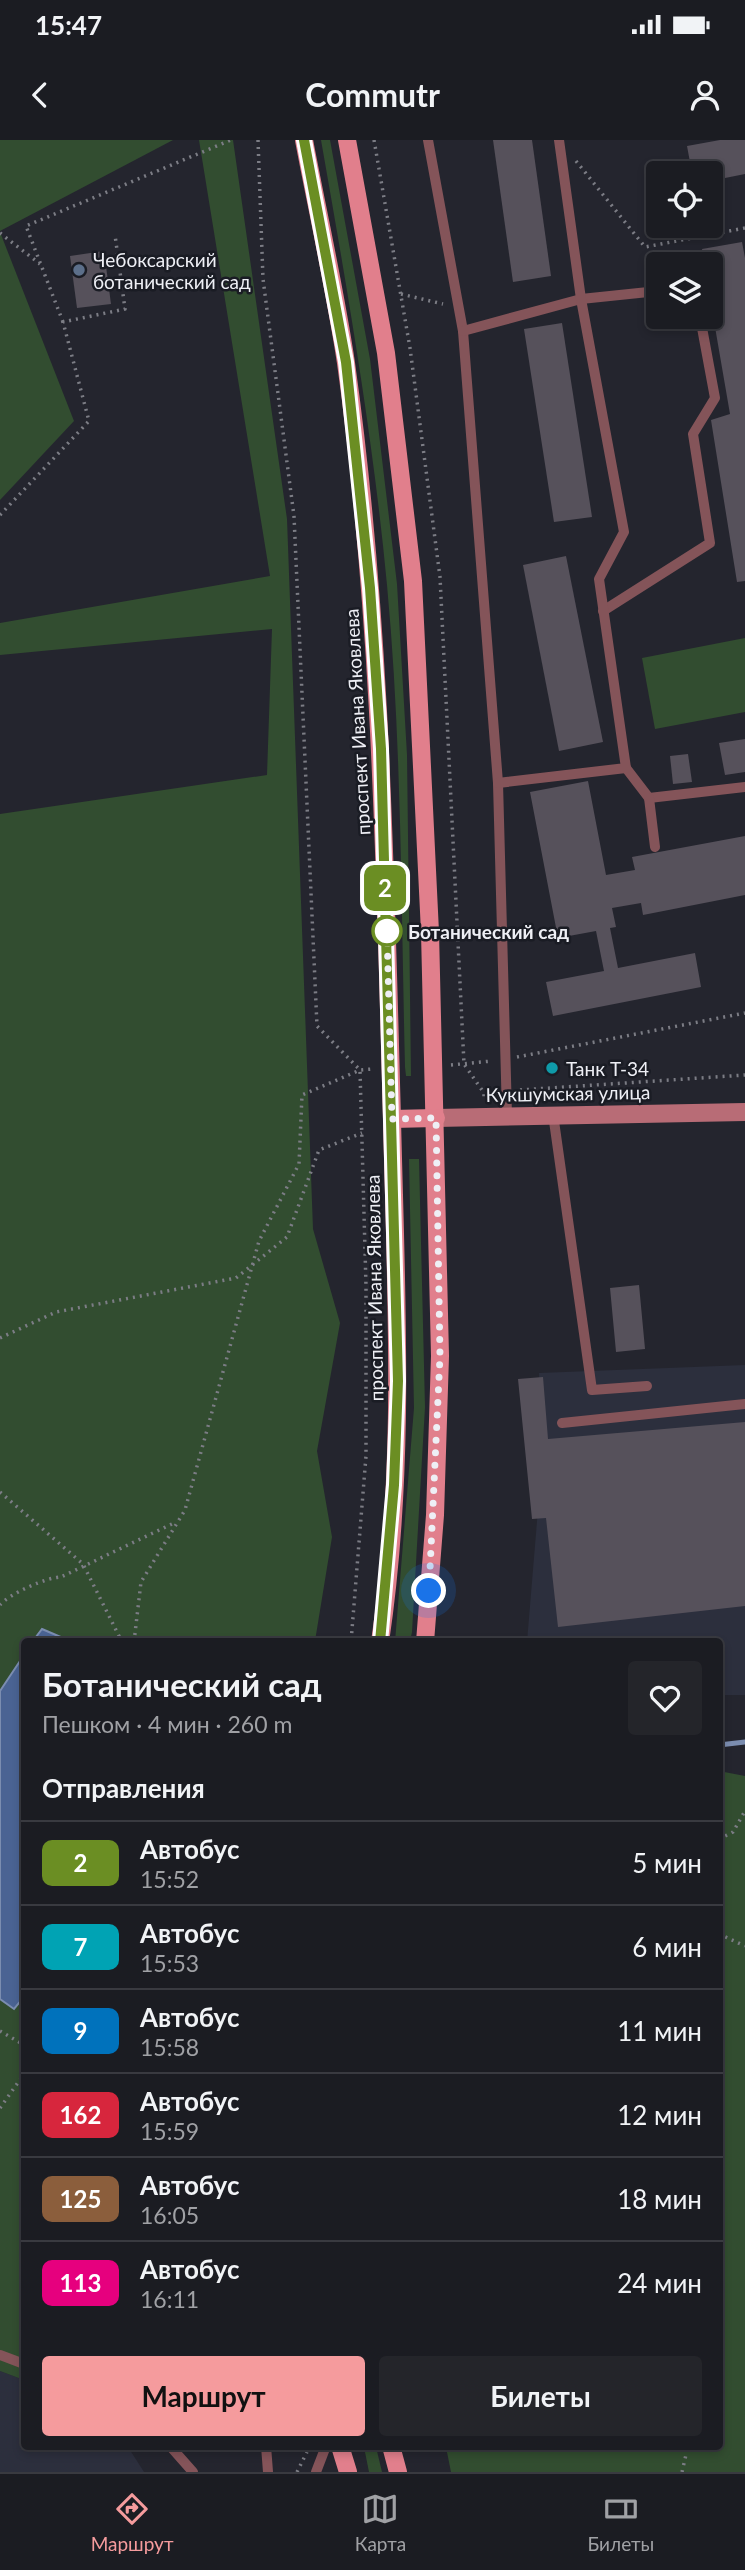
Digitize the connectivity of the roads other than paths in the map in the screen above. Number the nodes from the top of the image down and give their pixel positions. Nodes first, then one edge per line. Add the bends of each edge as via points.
1 (304, 140) edge
2 (347, 140) edge
3 (428, 140) edge
4 (561, 140) edge
5 (646, 292) edge
6 (581, 299) junction
7 (703, 329) edge
8 (463, 331) junction
9 (603, 611) junction
10 (626, 768) junction
11 (498, 783) junction
12 (745, 787) edge
13 (649, 798) junction
14 (655, 847) dead end
15 (745, 1112) edge
16 (553, 1114) junction
17 (507, 1115) junction
18 (436, 1118) junction
19 (392, 1119) junction
20 (647, 1386) dead end
21 (745, 1404) edge
22 (562, 1423) dead end
23 (380, 1638) edge
24 (425, 1638) edge
25 (0, 2355) edge
26 (21, 2363) edge
27 (174, 2450) edge
28 (266, 2450) edge
29 (324, 2450) edge
30 (342, 2450) edge
31 (392, 2450) edge
32 (193, 2472) edge
33 (268, 2472) edge
34 (316, 2472) edge
35 (348, 2472) edge
36 (398, 2472) edge

1 - 19 main road, проспект Ивана Яковлева via 346,362 370,588 381,749
2 - 18 main road via 386,353 413,581
3 - 8 lane
4 - 6 lane
5 - 6 lane
6 - 8 lane
6 - 9 lane via 624,531 599,579
7 - 9 lane via 715,398 693,434 710,543
8 - 11 lane
9 - 10 lane
10 - 11 lane
10 - 13 lane
11 - 17 lane
12 - 13 lane
13 - 14 lane
15 - 16 street, Кукшумская улица
16 - 17 street, Кукшумская улица
16 - 20 lane via 592,1390
17 - 18 street, Кукшумская улица
18 - 19 main road, Кукшумская улица
18 - 24 main road via 440,1356
19 - 23 main road, проспект Ивана Яковлева via 398,1403
21 - 22 lane
25 - 26 lane
27 - 32 lane
28 - 33 lane
29 - 34 lane
30 - 35 main road
31 - 36 main road

